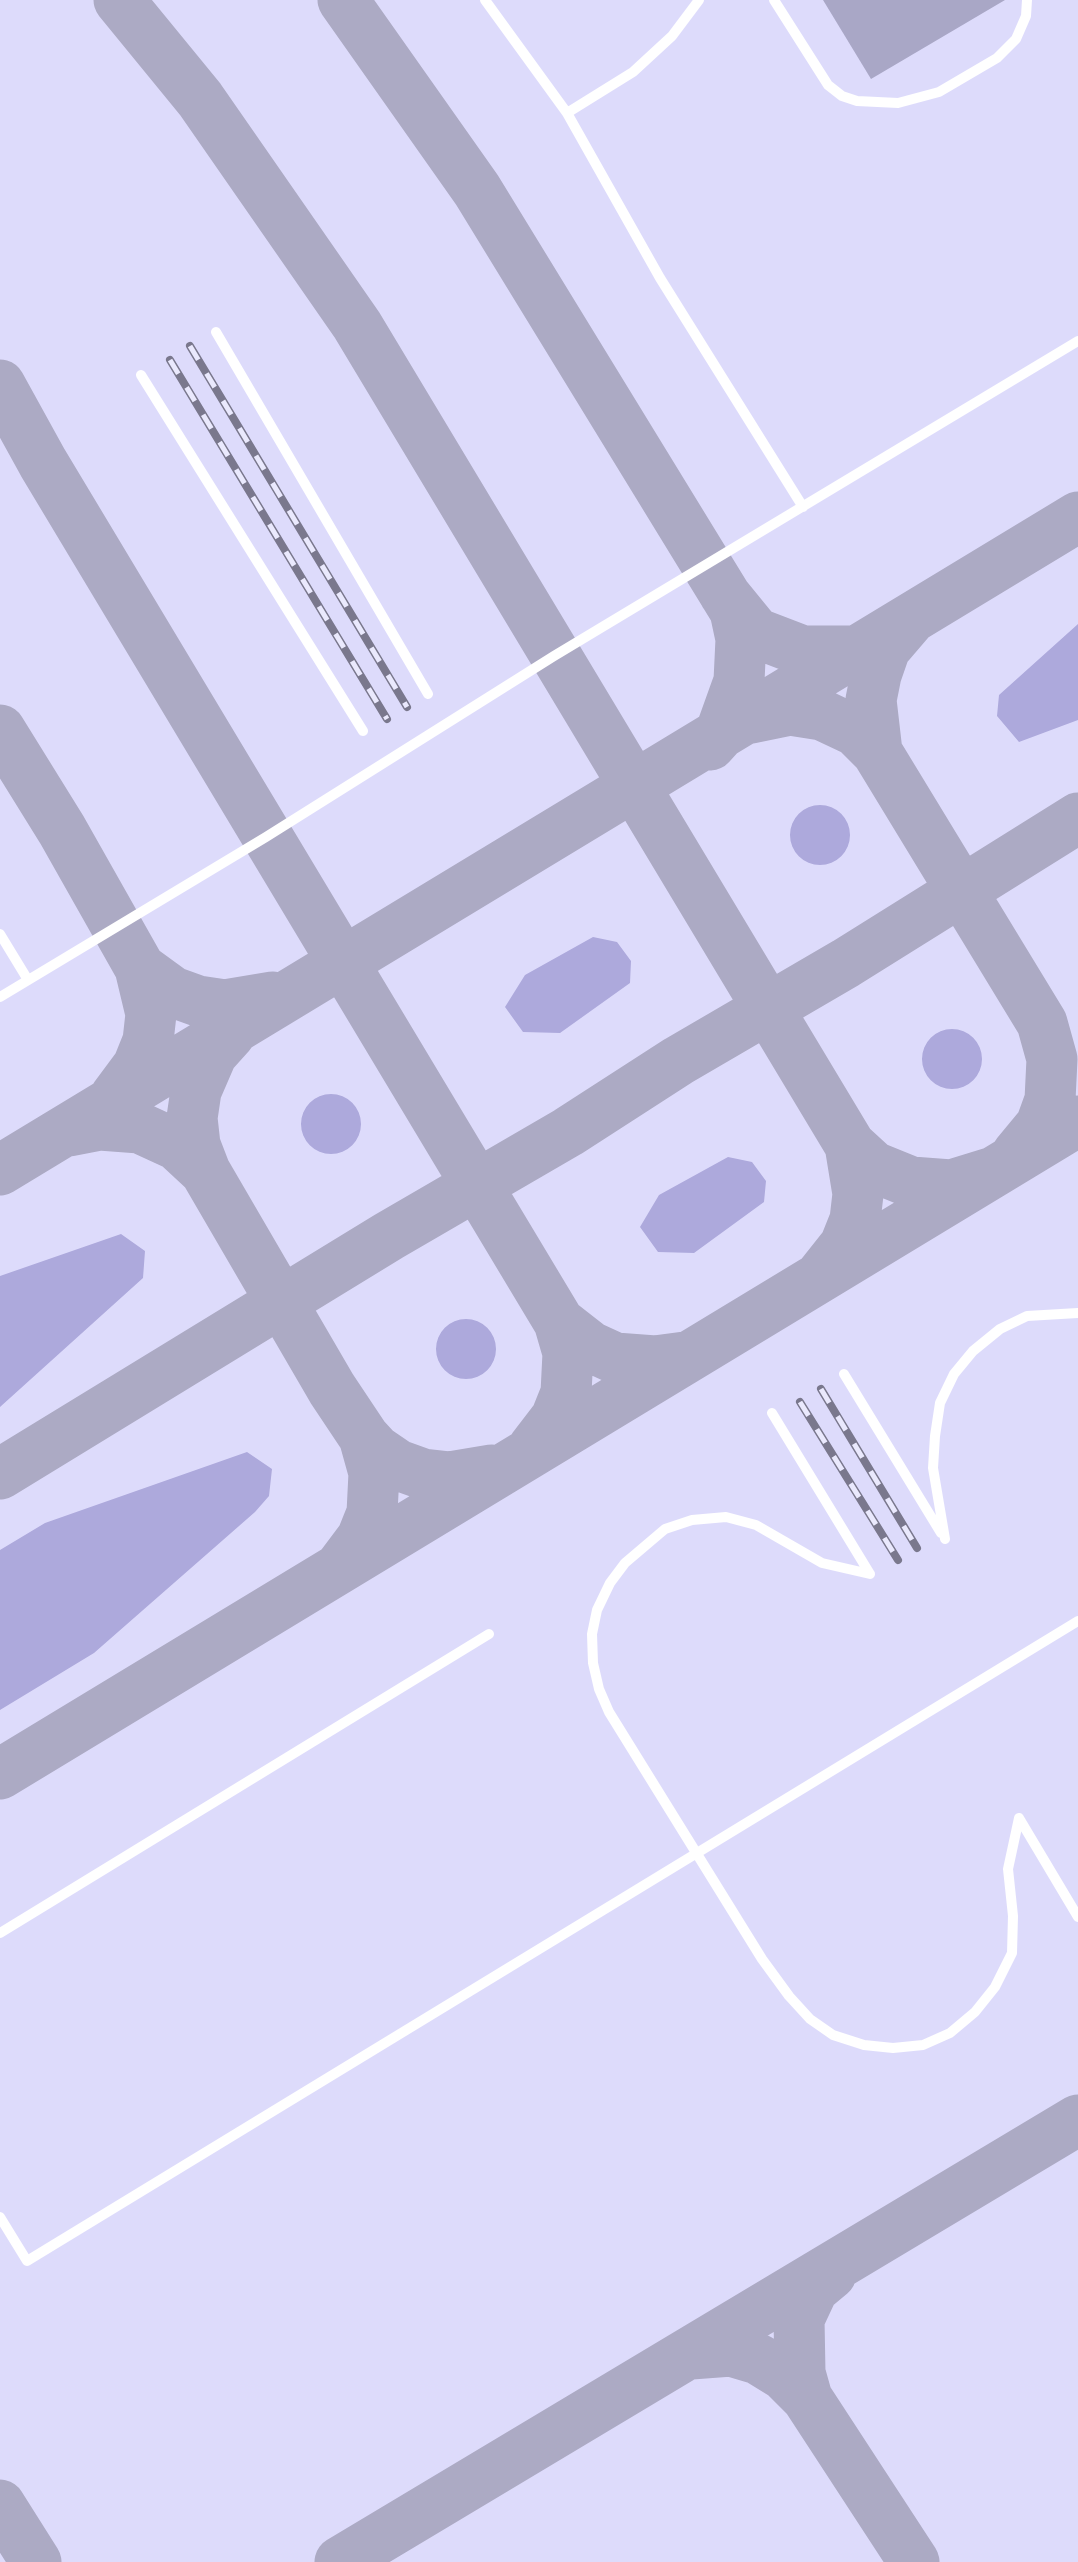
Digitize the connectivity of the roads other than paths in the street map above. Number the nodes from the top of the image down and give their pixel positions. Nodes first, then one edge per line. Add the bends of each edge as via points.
1 (485, 0) edge
2 (699, 0) edge
3 (774, 0) edge
4 (1027, 0) edge
5 (567, 113) junction
6 (216, 332) dead end
7 (1078, 341) edge
8 (141, 375) dead end
9 (803, 507) junction
10 (428, 694) dead end
11 (363, 731) dead end
12 (0, 934) edge
13 (28, 980) junction
14 (0, 998) edge
15 (1078, 1313) edge
16 (844, 1374) dead end
17 (772, 1413) dead end
18 (1078, 1621) edge
19 (489, 1634) dead end
20 (696, 1854) junction
21 (1078, 1917) edge
22 (0, 1933) edge
23 (0, 2217) edge

1 - 5 lane
2 - 5 lane via 672,36 633,72
3 - 4 lane via 828,85 857,101 898,103 939,92 997,58 1016,39
5 - 9 lane via 660,278
6 - 10 lane
7 - 9 lane
8 - 11 lane
9 - 13 lane
12 - 13 lane
13 - 14 lane
15 - 16 lane via 1027,1317 1000,1329 954,1374 940,1404 933,1468 945,1539
17 - 20 lane via 870,1574 822,1563 756,1525 726,1517 692,1520 665,1529 641,1546 610,1583 592,1634 599,1689
18 - 20 lane
19 - 22 lane
20 - 21 lane via 762,1959 810,2019 833,2035 864,2045 923,2045 950,2033 995,1987 1012,1953 1008,1869 1019,1818
20 - 23 lane via 27,2261

